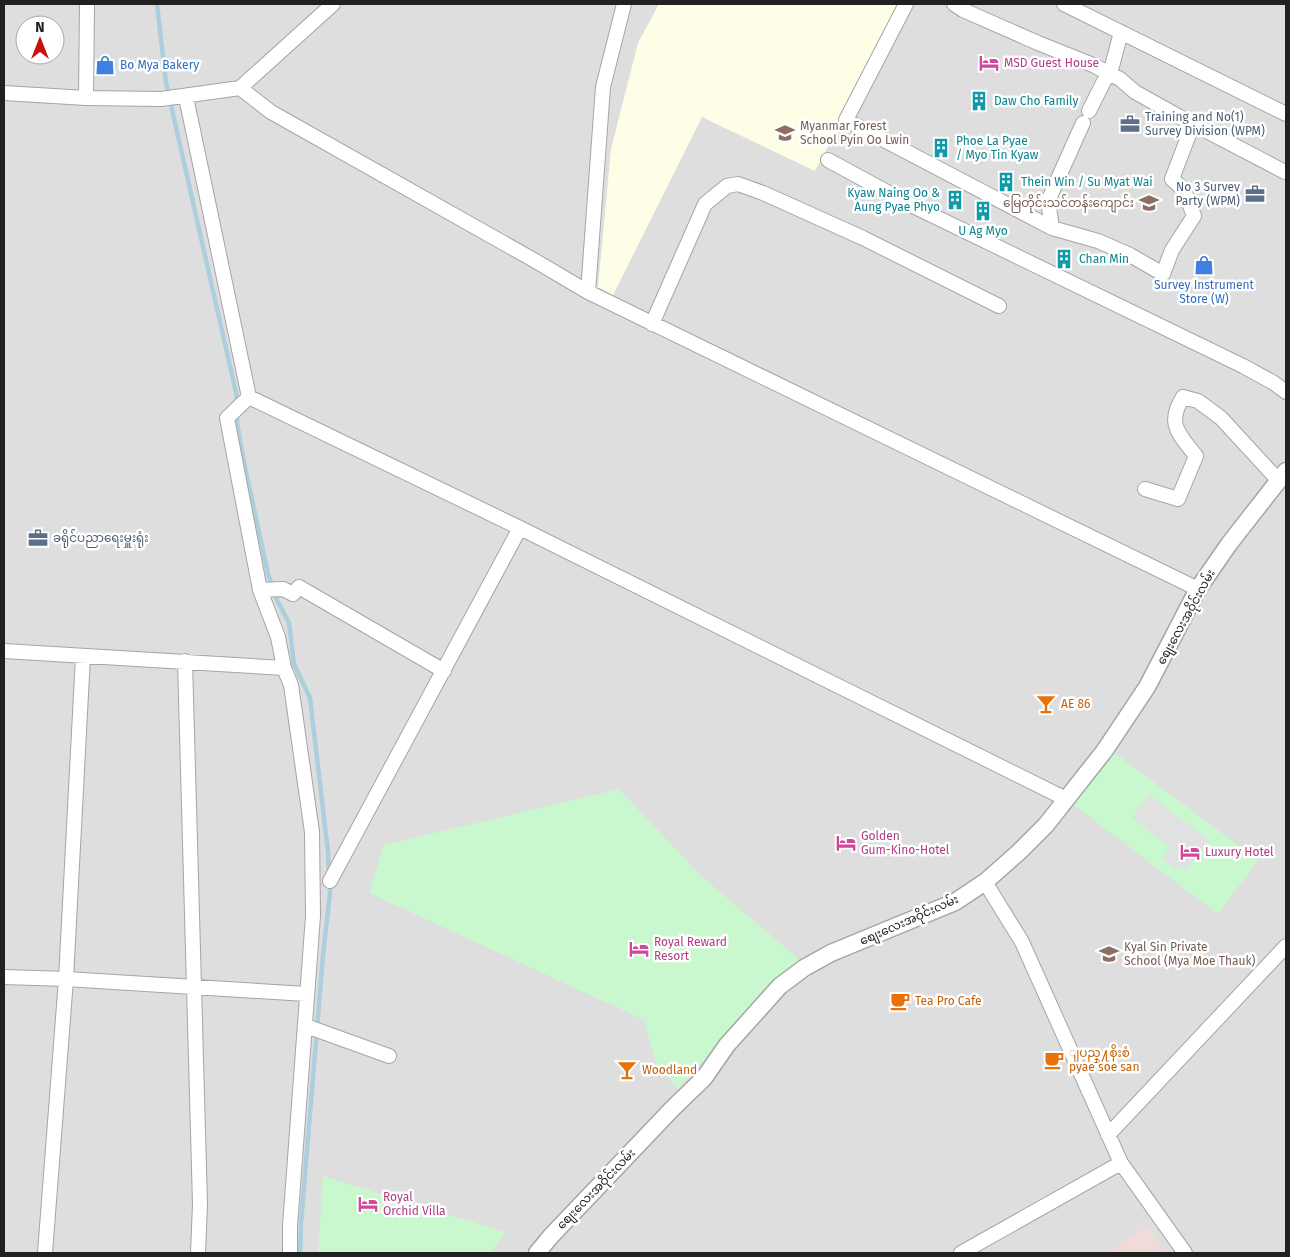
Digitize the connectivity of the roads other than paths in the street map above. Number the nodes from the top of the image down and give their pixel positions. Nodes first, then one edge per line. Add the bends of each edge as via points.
1 (86, 4) edge
2 (333, 4) edge
3 (624, 4) edge
4 (906, 4) edge
5 (954, 4) edge
6 (1064, 4) edge
7 (1122, 32) junction
8 (1110, 74) junction
9 (240, 88) junction
10 (4, 93) edge
11 (182, 97) junction
12 (86, 98) junction
13 (1286, 114) edge
14 (1193, 124) junction
15 (828, 160) dead end
16 (1286, 171) edge
17 (1052, 228) junction
18 (588, 292) junction
19 (999, 306) dead end
20 (652, 324) junction
21 (1286, 392) edge
22 (246, 400) junction
23 (1282, 476) edge
24 (1145, 489) dead end
25 (520, 528) junction
26 (1198, 589) junction
27 (263, 590) junction
28 (4, 650) edge
29 (83, 656) junction
30 (185, 661) junction
31 (284, 668) junction
32 (444, 670) junction
33 (1066, 799) junction
34 (330, 881) dead end
35 (985, 882) junction
36 (1286, 946) edge
37 (4, 978) edge
38 (66, 979) junction
39 (194, 986) junction
40 (306, 994) junction
41 (307, 1026) junction
42 (389, 1056) dead end
43 (1108, 1135) junction
44 (1121, 1163) junction
45 (45, 1253) edge
46 (198, 1253) edge
47 (290, 1253) edge
48 (537, 1253) edge
49 (961, 1253) edge
50 (1185, 1253) edge

1 - 12 street
2 - 9 street
3 - 18 street via 603,87
4 - 17 street via 846,120
5 - 8 street
6 - 7 street
7 - 8 street
7 - 13 street
8 - 14 street via 1135,92
8 - 17 street via 1086,117 1048,200
9 - 11 street
9 - 18 street via 271,112
10 - 12 street
11 - 12 street
11 - 22 street
14 - 16 street
14 - 17 street via 1172,178 1184,190 1194,216 1172,250 1164,274 1098,241
15 - 21 street via 918,208 1243,366
18 - 20 street
19 - 20 street via 863,238 738,184 727,186 705,204
20 - 26 street
22 - 25 street
22 - 27 street via 227,418
23 - 24 street via 1222,418 1198,401 1183,397 1176,408 1176,430 1196,456 1178,499
23 - 26 street, စျေးလေးအဝိုင်းလမ်း
25 - 32 street
25 - 33 street
26 - 33 street, စျေးလေးအဝိုင်းလမ်း via 1147,687 1105,750
27 - 31 street
27 - 32 street via 283,589 293,594 299,587
28 - 29 street
29 - 30 street
29 - 38 street
30 - 31 street
30 - 39 street
31 - 40 street via 291,685 312,832 314,916
32 - 34 street
33 - 35 street, စျေးလေးအဝိုင်းလမ်း via 1046,825
35 - 43 street via 1022,942
35 - 48 street, စျေးလေးအဝိုင်းလမ်း via 955,902 831,953 780,986 727,1045 704,1078
36 - 43 street
37 - 38 street
38 - 39 street
38 - 45 street
39 - 40 street
39 - 46 street via 200,1204
40 - 41 street
41 - 42 street
41 - 47 street
43 - 44 street
44 - 49 street
44 - 50 street

